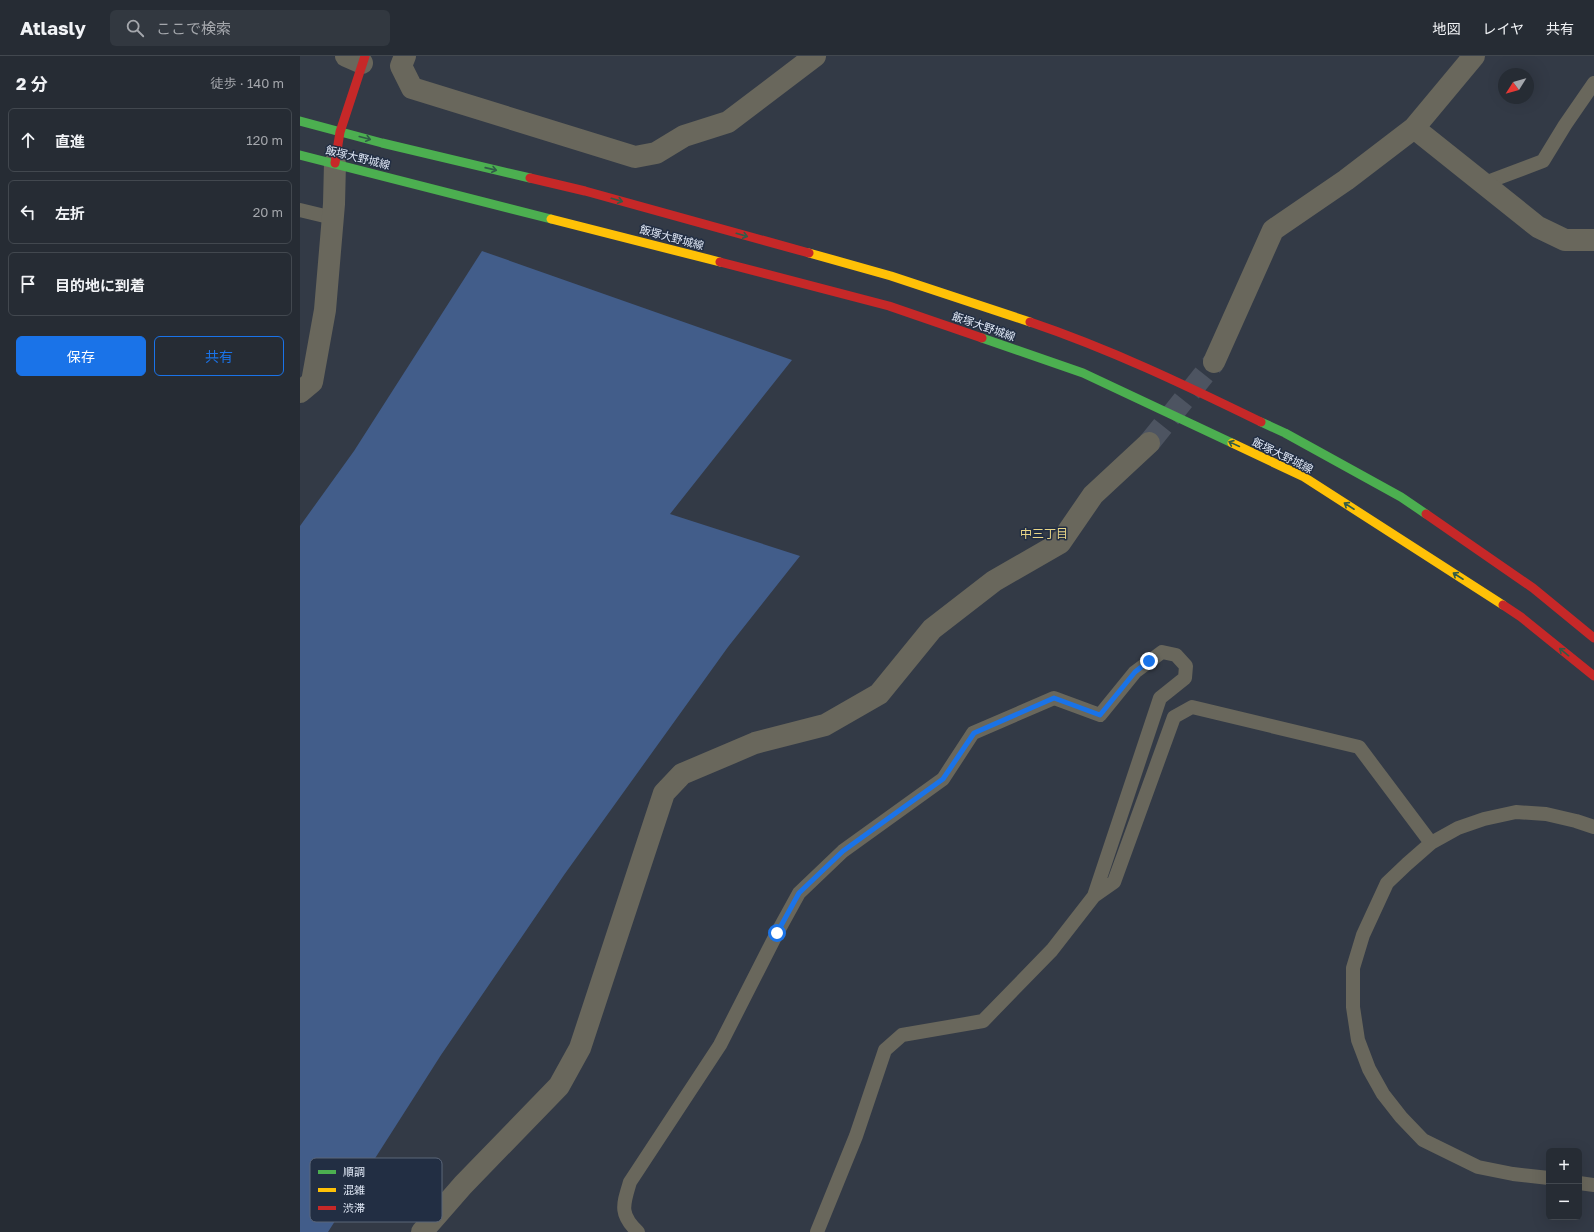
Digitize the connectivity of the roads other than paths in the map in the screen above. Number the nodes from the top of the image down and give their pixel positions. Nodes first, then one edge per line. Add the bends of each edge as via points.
1 (405, 56) edge
2 (815, 56) edge
3 (1474, 56) edge
4 (358, 58) edge
5 (1594, 83) edge
6 (300, 121) edge
7 (1414, 128) junction
8 (340, 132) junction
9 (300, 156) edge
10 (336, 163) junction
11 (1482, 184) junction
12 (300, 210) edge
13 (333, 218) junction
14 (1594, 240) edge
15 (1214, 362) tunnel mouth
16 (300, 392) edge
17 (1149, 443) tunnel mouth
18 (1594, 638) edge
19 (1594, 676) edge
20 (1594, 827) edge
21 (1431, 843) junction
22 (1094, 896) junction
23 (1546, 1178) edge
24 (1582, 1183) edge
25 (1594, 1185) edge
26 (442, 1209) edge
27 (431, 1222) edge
28 (422, 1232) edge
29 (638, 1232) edge
30 (817, 1232) edge

1 - 2 street via 401,66 412,88 636,157 656,153 684,136 728,122
3 - 7 street
4 - 8 main road
5 - 11 lane via 1543,161
6 - 8 main road, 飯塚大野城線
7 - 11 street
7 - 15 street via 1346,180 1273,230
8 - 10 main road
8 -> 18 main road, 飯塚大野城線 via 585,192 891,276 1075,337 1153,370 1285,433 1401,497 1533,588
9 - 10 main road, 飯塚大野城線
10 - 13 street
19 -> 10 main road, 飯塚大野城線 via 1521,617 1304,477 1083,373 889,306
11 - 14 street via 1538,227 1565,240
12 - 13 lane
13 - 16 street via 325,310 312,382
17 - 26 street via 1093,494 1060,543 994,581 932,629 879,694 825,725 755,742 682,774 664,793 580,1048 559,1086
20 - 21 lane via 1546,814 1516,812 1458,828
21 - 22 lane via 1359,747 1192,707 1174,717 1114,882
21 - 23 lane via 1406,864 1388,884 1363,935 1353,968 1353,1007 1358,1040 1369,1069 1383,1094 1423,1140 1478,1167
22 - 29 lane via 1160,698 1184,678 1186,666 1176,655 1162,652 1135,672 1100,715 1054,698 974,733 943,779 843,851 799,893 720,1044 630,1182 623,1205 629,1223
22 - 30 lane via 1052,950 983,1021 902,1035 885,1050 856,1136
24 - 25 lane
27 - 28 street

